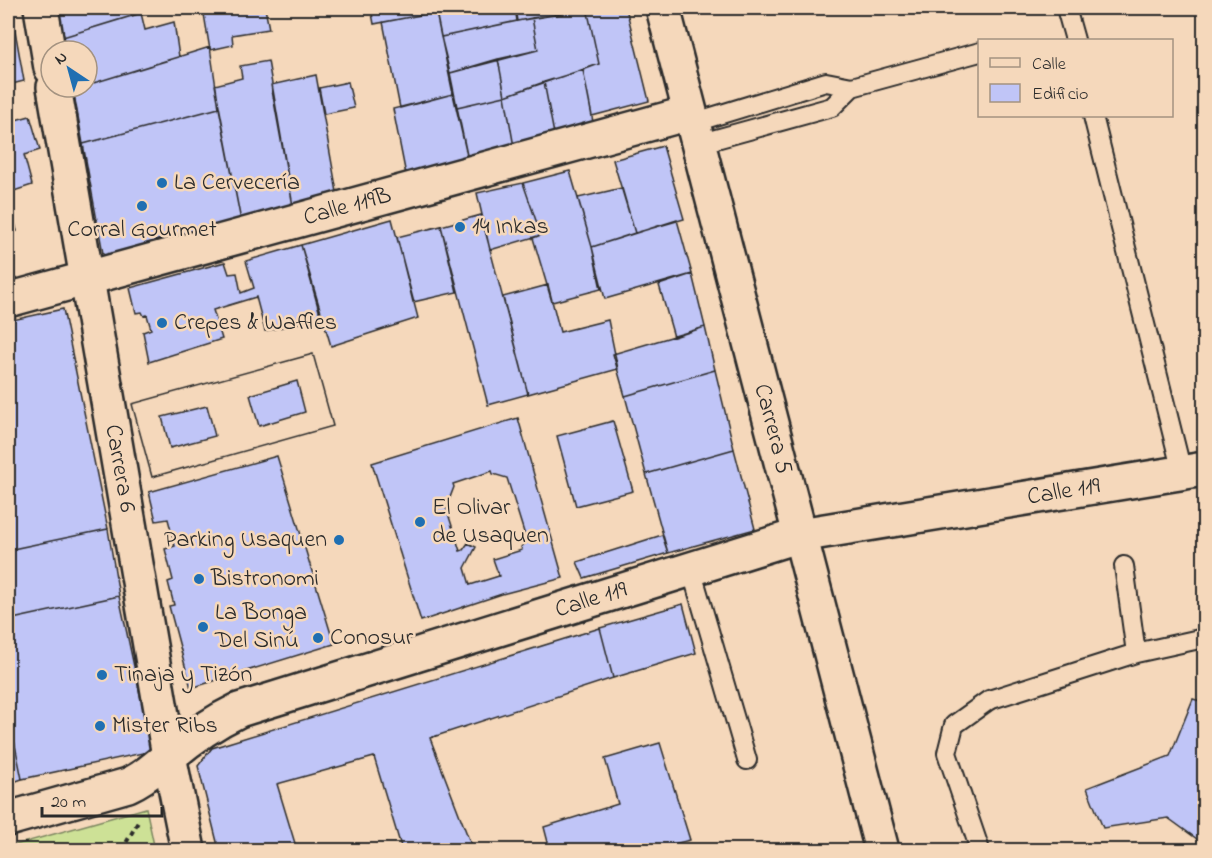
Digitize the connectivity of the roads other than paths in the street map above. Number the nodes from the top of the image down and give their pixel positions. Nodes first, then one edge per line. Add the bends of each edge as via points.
1 (41, 8) edge
2 (663, 8) edge
3 (1066, 8) edge
4 (46, 39) edge
5 (1074, 39) edge
6 (978, 53) edge
7 (852, 87) junction
8 (56, 99) edge
9 (1093, 117) edge
10 (693, 127) junction
11 (86, 278) junction
12 (8, 300) edge
13 (1193, 471) edge
14 (800, 535) junction
15 (1124, 566) dead end
16 (691, 569) junction
17 (1204, 638) edge
18 (1136, 653) junction
19 (169, 756) junction
20 (747, 760) dead end
21 (8, 819) edge
22 (188, 850) edge
23 (882, 850) edge
24 (980, 850) edge

1 - 4 street
2 - 10 street, Carrera 5
3 - 5 lane
6 - 7 lane
7 - 10 lane via 826,82
7 - 10 lane via 832,107
8 - 11 street, Carrera 6
9 - 13 lane
10 - 11 street, Calle 119B
10 - 14 street, Carrera 5
11 - 12 street, Calle 119B
11 - 19 street, Carrera 6
13 - 14 street, Calle 119
14 - 16 street, Calle 119
14 - 23 street, Carrera 5
15 - 18 lane
16 - 19 street, Calle 119 via 239,710 217,720
16 - 20 lane
17 - 18 lane
18 - 24 lane via 988,700 954,726 947,753
19 - 21 street, Calle 119 via 145,777 128,785
19 - 22 street, Carrera 6

